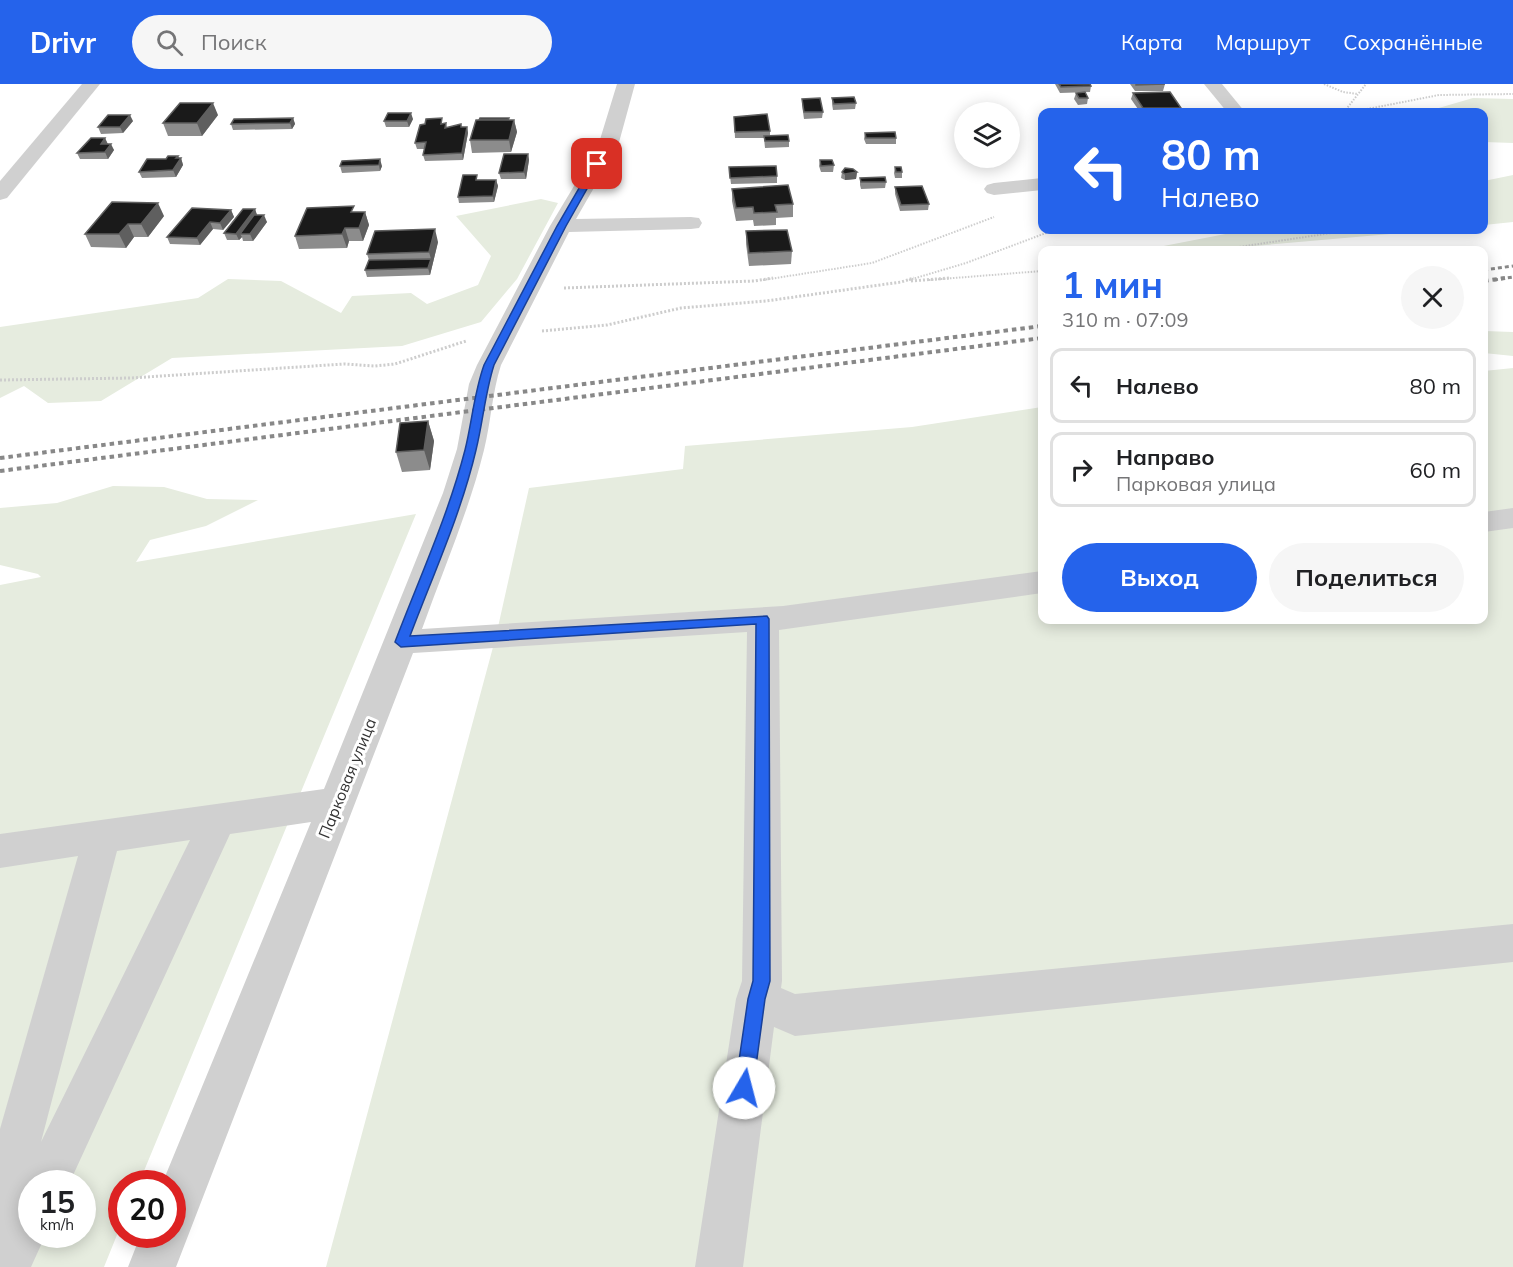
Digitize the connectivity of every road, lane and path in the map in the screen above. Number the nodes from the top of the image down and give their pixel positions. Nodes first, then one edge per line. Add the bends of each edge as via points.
1 (91, 84) edge
2 (626, 84) edge
3 (1213, 84) edge
4 (1324, 84) edge
5 (1366, 84) edge
6 (1358, 94) junction
7 (1513, 94) edge
8 (1233, 108) edge
9 (1347, 108) edge
10 (1371, 108) edge
11 (1038, 184) edge
12 (994, 189) dead end
13 (0, 194) edge
14 (994, 217) dead end
15 (691, 223) dead end
16 (561, 226) junction
17 (1043, 234) edge
18 (1325, 234) edge
19 (1245, 246) edge
20 (1038, 271) edge
21 (901, 282) junction
22 (528, 289) junction
23 (503, 334) junction
24 (0, 380) edge
25 (1513, 518) edge
26 (1488, 521) edge
27 (1038, 583) edge
28 (762, 619) junction
29 (401, 642) junction
30 (337, 803) junction
31 (218, 820) junction
32 (102, 836) junction
33 (0, 851) edge
34 (1513, 943) edge
35 (757, 999) junction
36 (52, 1170) edge
37 (186, 1181) edge
38 (0, 1211) edge
39 (18, 1242) edge
40 (159, 1248) edge
41 (6, 1267) edge
42 (152, 1267) edge
43 (719, 1267) edge

1 - 13 street
2 - 16 street, Парковая улица via 608,146
3 - 8 street
4 - 6 path
5 - 6 path
6 - 9 path
7 - 10 path via 1439,94
11 - 12 street
14 - 22 path via 872,263 777,278
15 - 16 street
16 - 22 street, Парковая улица
17 - 21 path
18 - 19 path
20 - 21 path
21 - 23 path via 766,301 681,308 607,325
22 - 23 street, Парковая улица
23 - 24 path via 465,341 414,360 375,366 344,364 131,378
23 - 29 street, Парковая улица via 482,384 471,449 458,493
25 - 26 street
27 - 28 street
28 - 29 street
28 - 35 street via 762,981
29 - 30 street, Парковая улица
30 - 31 street
30 - 37 street, Парковая улица
31 - 32 street
31 - 36 street
32 - 33 street
32 - 38 street
34 - 35 street via 795,1015
35 - 43 street
39 - 41 street
40 - 42 street

